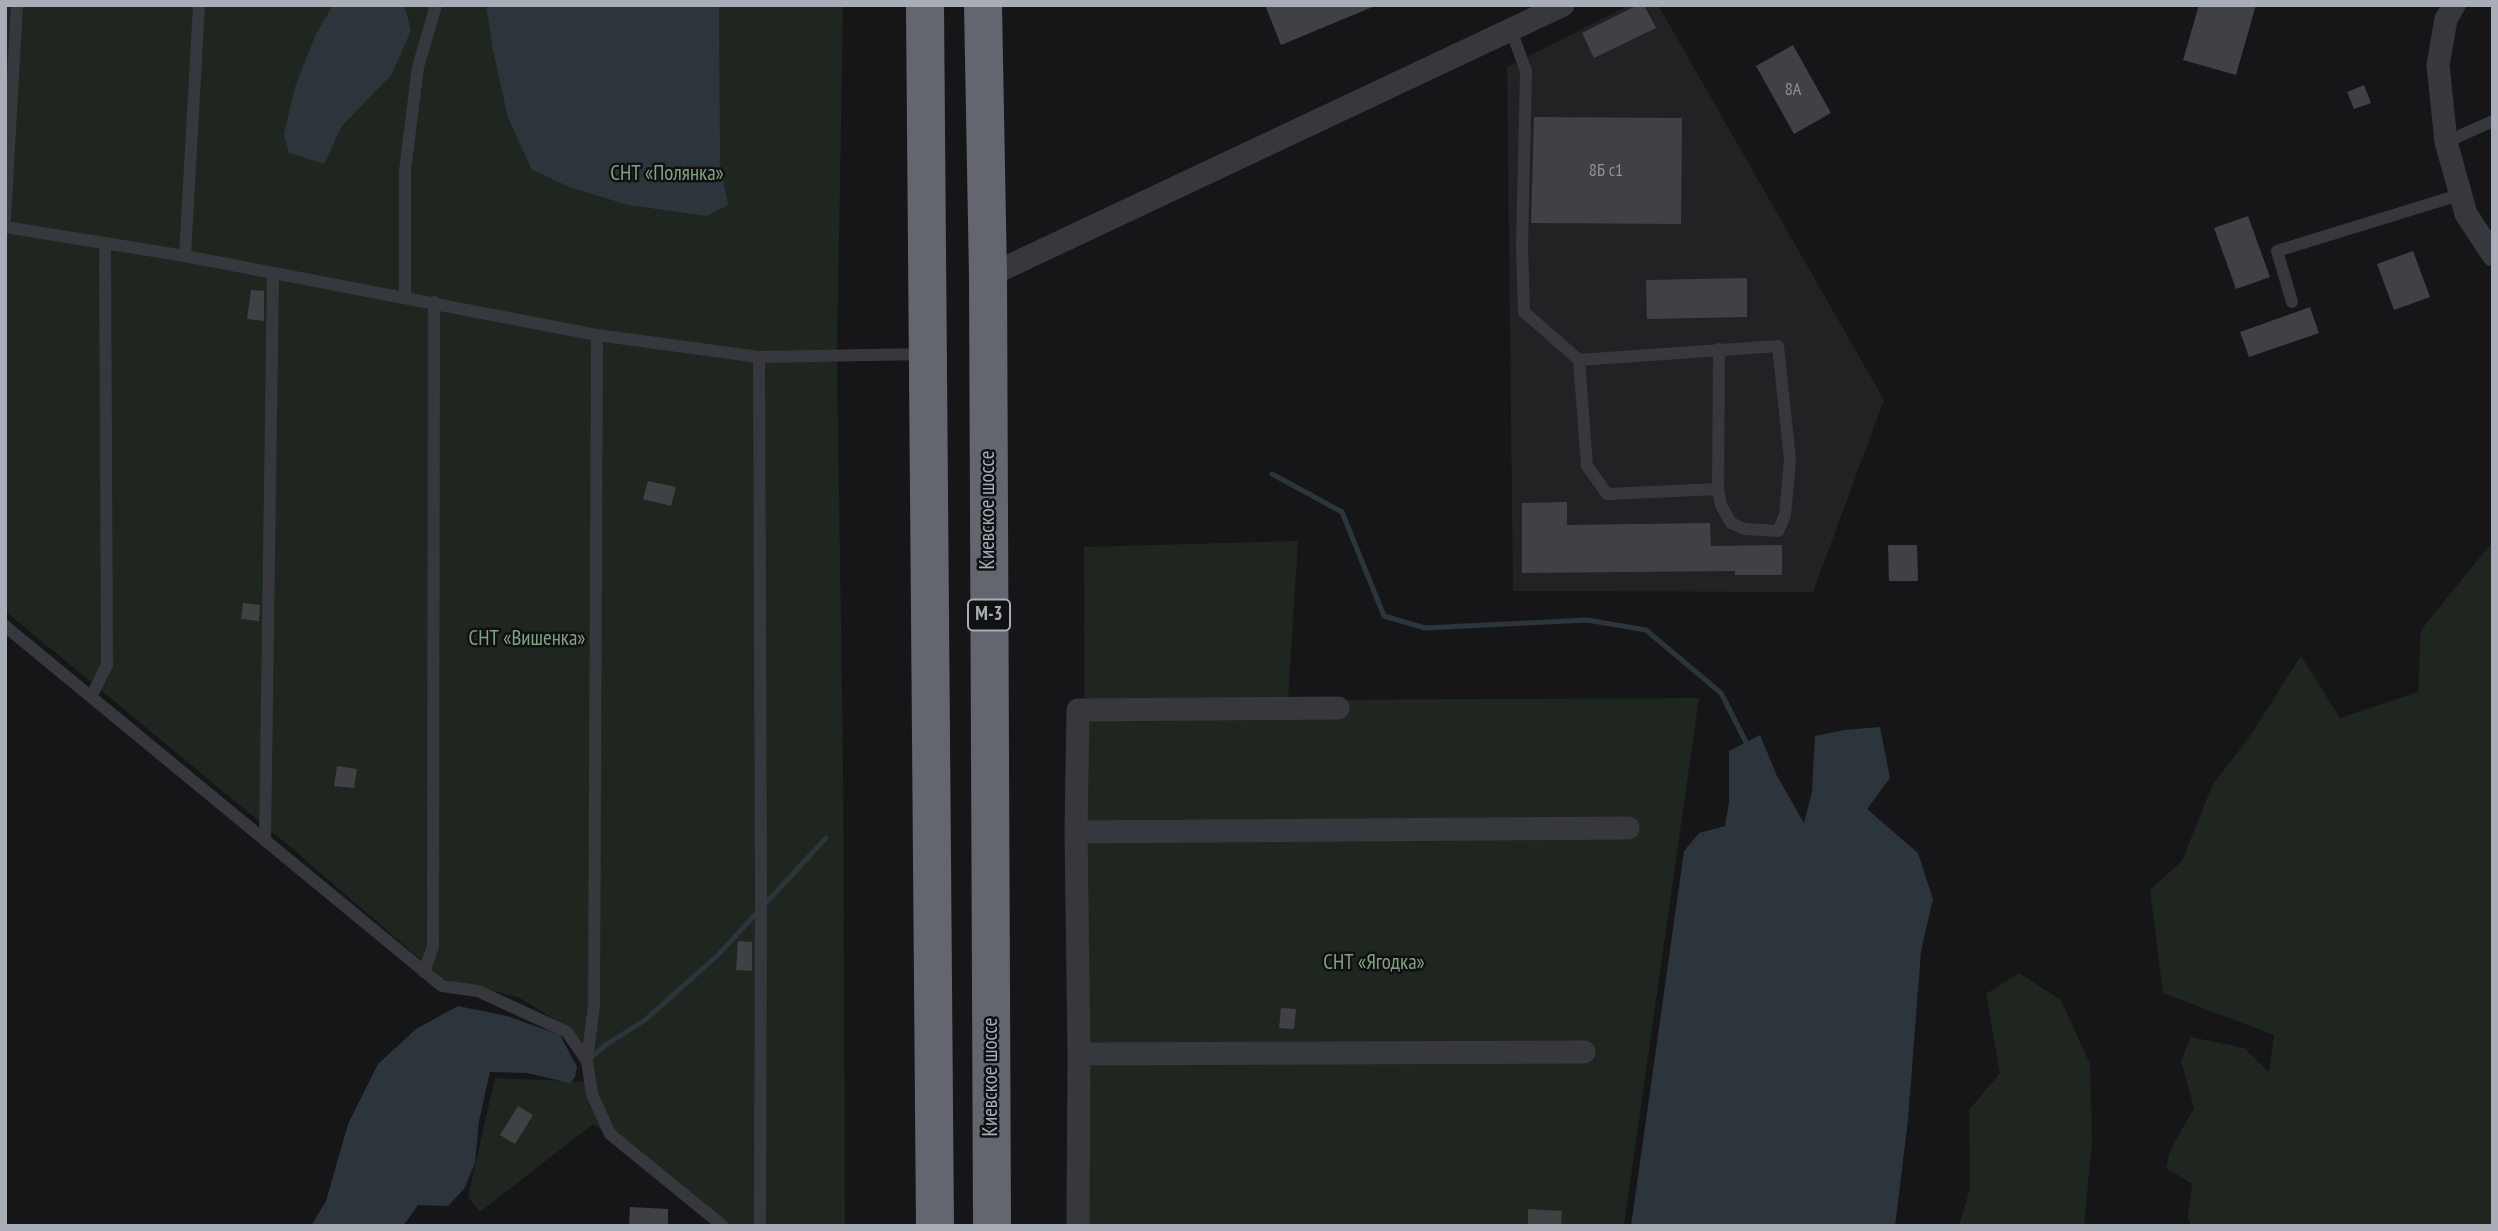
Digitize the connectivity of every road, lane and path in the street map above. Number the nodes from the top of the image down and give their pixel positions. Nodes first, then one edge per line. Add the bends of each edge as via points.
1 (16, 5) edge
2 (199, 5) edge
3 (436, 5) edge
4 (925, 5) edge
5 (984, 5) edge
6 (1563, 5) edge
7 (2454, 5) edge
8 (1511, 30) junction
9 (2493, 121) edge
10 (2446, 142) junction
11 (2459, 195) junction
12 (5, 219) edge
13 (5, 227) edge
14 (105, 243) junction
15 (2493, 255) edge
16 (185, 256) junction
17 (273, 273) junction
18 (988, 276) junction
19 (405, 297) junction
20 (434, 302) junction
21 (2292, 302) dead end
22 (597, 335) junction
23 (1719, 349) junction
24 (928, 354) junction
25 (759, 357) junction
26 (1579, 360) junction
27 (1718, 489) junction
28 (5, 626) edge
29 (91, 697) junction
30 (1338, 708) dead end
31 (1628, 828) dead end
32 (1076, 832) junction
33 (265, 841) junction
34 (424, 972) junction
35 (1584, 1052) dead end
36 (1079, 1054) junction
37 (587, 1061) junction
38 (723, 1226) edge
39 (760, 1226) edge
40 (935, 1226) edge
41 (992, 1226) edge
42 (1078, 1226) edge

1 - 12 lane
2 - 16 lane
3 - 19 lane via 418,67 405,170
4 - 24 highway
5 - 18 highway, Киевское шоссе / М-3
6 - 8 street
7 - 10 street via 2446,19 2438,65
8 - 18 street
8 - 26 lane via 1526,71 1521,246 1524,313
9 - 10 lane
10 - 11 street
11 - 15 street via 2466,215
11 - 21 lane via 2277,251
13 - 14 lane
14 - 16 lane
14 - 29 lane via 107,664
16 - 17 lane
17 - 19 lane
17 - 33 lane
18 - 41 highway, Киевское шоссе / М-3
19 - 20 lane
20 - 22 lane
20 - 34 lane via 433,947
22 - 25 lane
22 - 37 lane via 594,1005
23 - 26 lane
23 - 27 lane
23 - 27 lane via 1779,346 1790,460 1785,515 1778,530 1745,529 1731,523
24 - 25 lane
24 - 40 highway
25 - 39 lane
26 - 27 lane via 1587,466 1607,494
28 - 29 lane
29 - 33 lane
30 - 32 street via 1078,710
31 - 32 street
32 - 36 street
33 - 34 lane
34 - 37 lane via 442,986 478,991 566,1032
35 - 36 street
36 - 42 street
37 - 38 lane via 592,1094 610,1133

